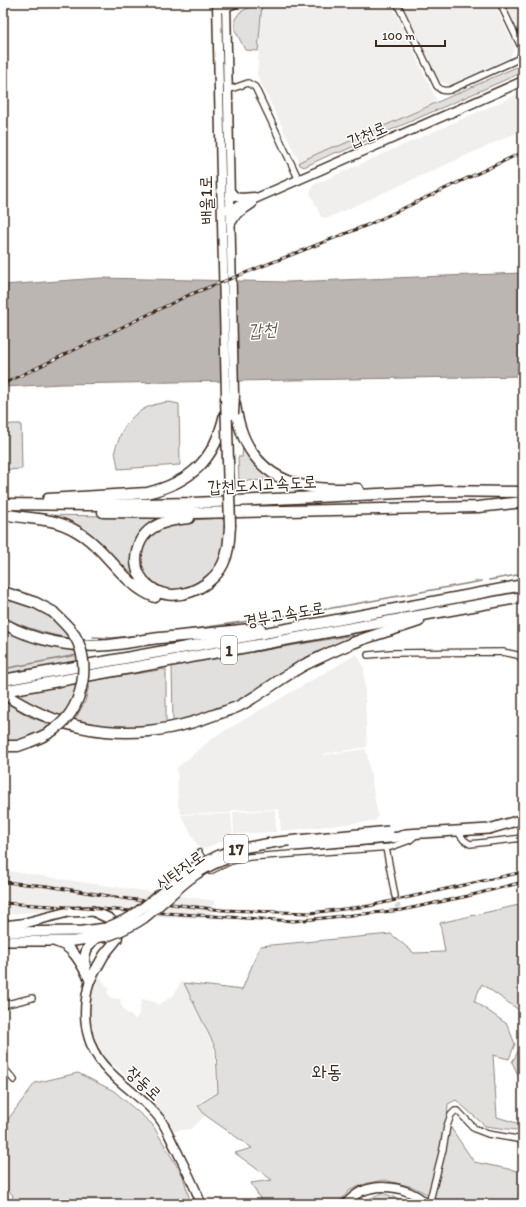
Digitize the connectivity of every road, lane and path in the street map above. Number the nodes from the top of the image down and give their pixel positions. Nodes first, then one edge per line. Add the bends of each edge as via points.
1 (236, 3) edge
2 (397, 3) edge
3 (500, 3) edge
4 (217, 5) edge
5 (226, 5) edge
6 (523, 81) edge
7 (228, 90) junction
8 (299, 180) junction
9 (230, 191) junction
10 (259, 198) junction
11 (231, 209) junction
12 (221, 210) junction
13 (231, 223) junction
14 (230, 396) junction
15 (523, 485) edge
16 (440, 491) junction
17 (466, 491) junction
18 (523, 492) edge
19 (523, 502) edge
20 (3, 503) edge
21 (478, 507) junction
22 (523, 508) edge
23 (3, 510) edge
24 (281, 510) junction
25 (3, 514) edge
26 (232, 525) junction
27 (523, 585) edge
28 (3, 592) edge
29 (523, 597) edge
30 (455, 610) junction
31 (331, 622) junction
32 (3, 623) edge
33 (368, 655) dead end
34 (523, 659) edge
35 (3, 680) edge
36 (3, 692) edge
37 (3, 746) edge
38 (523, 819) edge
39 (458, 832) junction
40 (417, 834) junction
41 (523, 838) edge
42 (389, 841) junction
43 (199, 853) dead end
44 (395, 896) tunnel mouth
45 (3, 926) edge
46 (3, 932) edge
47 (107, 932) junction
48 (96, 938) junction
49 (3, 941) edge
50 (51, 941) junction
51 (90, 980) junction
52 (32, 998) dead end
53 (3, 1005) edge
54 (3, 1067) edge
55 (14, 1080) dead end
56 (523, 1140) edge
57 (201, 1204) edge
58 (346, 1204) edge
59 (428, 1204) edge

1 - 5 main road
2 - 3 street via 437,86 445,91 521,56 521,47
4 - 5 main road
4 - 12 main road, 배울1로
5 - 7 main road, 배울1로
6 - 8 main road, 갑천로
7 - 8 street via 248,83 255,87
7 - 9 main road, 배울1로
8 - 10 main road, 갑천로
9 - 10 main road via 239,198
9 - 11 main road, 배울1로
10 - 11 main road, 갑천로
10 - 13 main road via 237,214
11 - 12 main road, 갑천로
11 - 13 main road, 배울1로
12 - 14 main road, 배울1로
13 - 14 main road, 배울1로
14 - 16 highway, bridge via 239,427 251,452 270,471 285,480 322,488 411,488
14 - 20 highway, bridge via 219,435 210,454 196,470 162,490
14 - 26 highway, bridge
15 - 17 highway
16 - 17 highway, 갑천도시고속도로
16 - 20 highway, 갑천도시고속도로 via 193,503
17 - 18 highway, 갑천도시고속도로
19 - 21 highway, 갑천도시고속도로
21 - 22 highway
21 - 24 highway, 갑천도시고속도로
23 - 24 highway, 갑천도시고속도로
24 - 26 highway via 181,519 152,527 139,542 136,553 136,565 143,581 157,592 172,595 194,591 207,583 218,572 225,558
25 - 26 highway via 64,524 94,544 137,587 163,599 181,599 196,595 217,580 227,565 233,549
27 - 31 highway, 경부고속도로 / 1
28 - 37 highway, bridge via 36,603 53,612 78,642 84,678 75,705 57,728 45,736 18,746
29 - 30 highway, 경부고속도로 / 1
30 - 36 highway, 경부고속도로 / 1
30 - 36 highway via 351,644 305,665 238,706 180,726 137,733 108,732 56,721
31 - 32 highway via 137,640 109,645 65,643 36,638
31 - 35 highway, 경부고속도로 / 1
33 - 34 street via 503,652
38 - 39 main road, 신탄진로 / 17 via 489,829
39 - 40 main road, 신탄진로 / 17
39 - 41 street via 470,844
40 - 42 street via 410,840
40 - 42 main road, 신탄진로 / 17 via 398,831
42 - 43 street via 249,857 231,861 210,871
42 - 44 street
42 - 47 main road, 신탄진로 / 17, bridge via 277,842 237,849 199,864
45 - 51 main road via 68,912 93,911 110,919 118,933 117,939 104,955
46 - 47 main road, 신탄진로 / 17
47 - 48 main road, 신탄진로 / 17
48 - 50 main road, 신탄진로 / 17
48 - 51 main road via 89,945 84,957
49 - 50 main road, 신탄진로 / 17
50 - 51 main road via 60,943 73,953
51 - 57 main road, 장동로 via 84,1019 93,1047 106,1068 148,1105 160,1120
52 - 53 street
54 - 55 street
56 - 59 street via 475,1129 458,1111 455,1111 447,1126
58 - 59 main road via 359,1194 381,1187 402,1189

